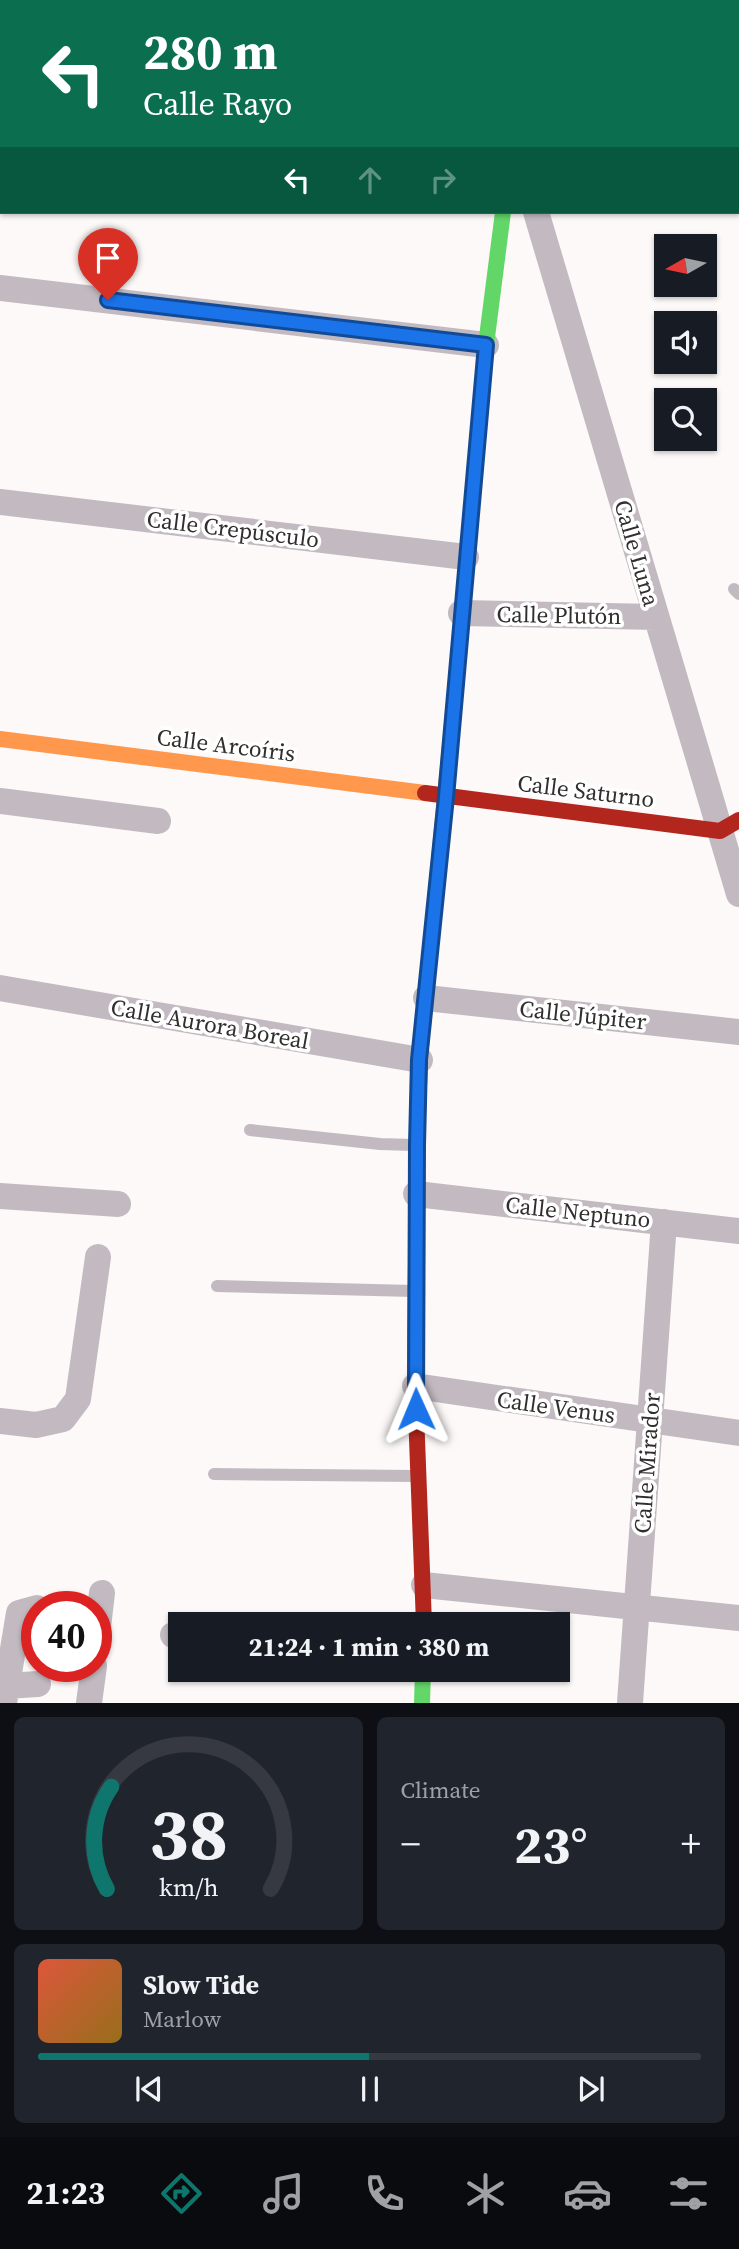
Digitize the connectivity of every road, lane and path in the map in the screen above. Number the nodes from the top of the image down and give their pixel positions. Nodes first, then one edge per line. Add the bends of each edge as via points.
1 (503, 214) edge
2 (537, 214) edge
3 (0, 288) edge
4 (486, 345) junction
5 (0, 502) edge
6 (466, 557) junction
7 (461, 613) junction
8 (656, 617) junction
9 (0, 738) edge
10 (446, 797) junction
11 (0, 801) edge
12 (158, 821) dead end
13 (729, 825) edge
14 (739, 894) edge
15 (0, 988) edge
16 (426, 998) junction
17 (739, 1032) edge
18 (419, 1060) junction
19 (250, 1130) dead end
20 (417, 1145) junction
21 (416, 1194) junction
22 (0, 1196) edge
23 (118, 1204) dead end
24 (664, 1222) junction
25 (739, 1231) edge
26 (98, 1257) dead end
27 (216, 1286) dead end
28 (416, 1291) junction
29 (415, 1387) junction
30 (0, 1421) edge
31 (650, 1421) junction
32 (739, 1433) edge
33 (214, 1474) dead end
34 (419, 1476) junction
35 (424, 1585) junction
36 (636, 1608) junction
37 (21, 1612) edge
38 (424, 1612) edge
39 (739, 1618) edge
40 (92, 1682) edge
41 (423, 1682) edge
42 (38, 1684) dead end
43 (5, 1694) edge
44 (89, 1703) edge
45 (422, 1703) edge
46 (630, 1703) edge

1 - 4 street
2 - 8 street, Calle Luna
3 - 4 street
4 - 6 street
5 - 6 street, Calle Crepúsculo
6 - 7 street
7 - 8 street, Calle Plutón
7 - 10 street
8 - 13 street, Calle Luna
9 - 10 street, Calle Arcoíris
10 - 13 street, Calle Saturno
10 - 16 street
11 - 12 street
13 - 14 street, Calle Luna
15 - 18 street, Calle Aurora Boreal
16 - 17 street, Calle Júpiter
16 - 18 street
18 - 20 street
19 - 20 lane
20 - 21 street
21 - 24 street, Calle Neptuno
21 - 28 street
22 - 23 street
24 - 25 street, Calle Neptuno
24 - 31 street, Calle Mirador
26 - 30 street via 78,1399 63,1419 36,1425
27 - 28 lane
28 - 29 street
29 - 31 street, Calle Venus
29 - 34 street
31 - 32 street, Calle Venus
31 - 36 street, Calle Mirador
33 - 34 lane
34 - 35 street
35 - 36 street
35 - 38 street
36 - 39 street
36 - 46 street, Calle Mirador
37 - 43 street
40 - 44 street
41 - 45 street
42 - 43 street

